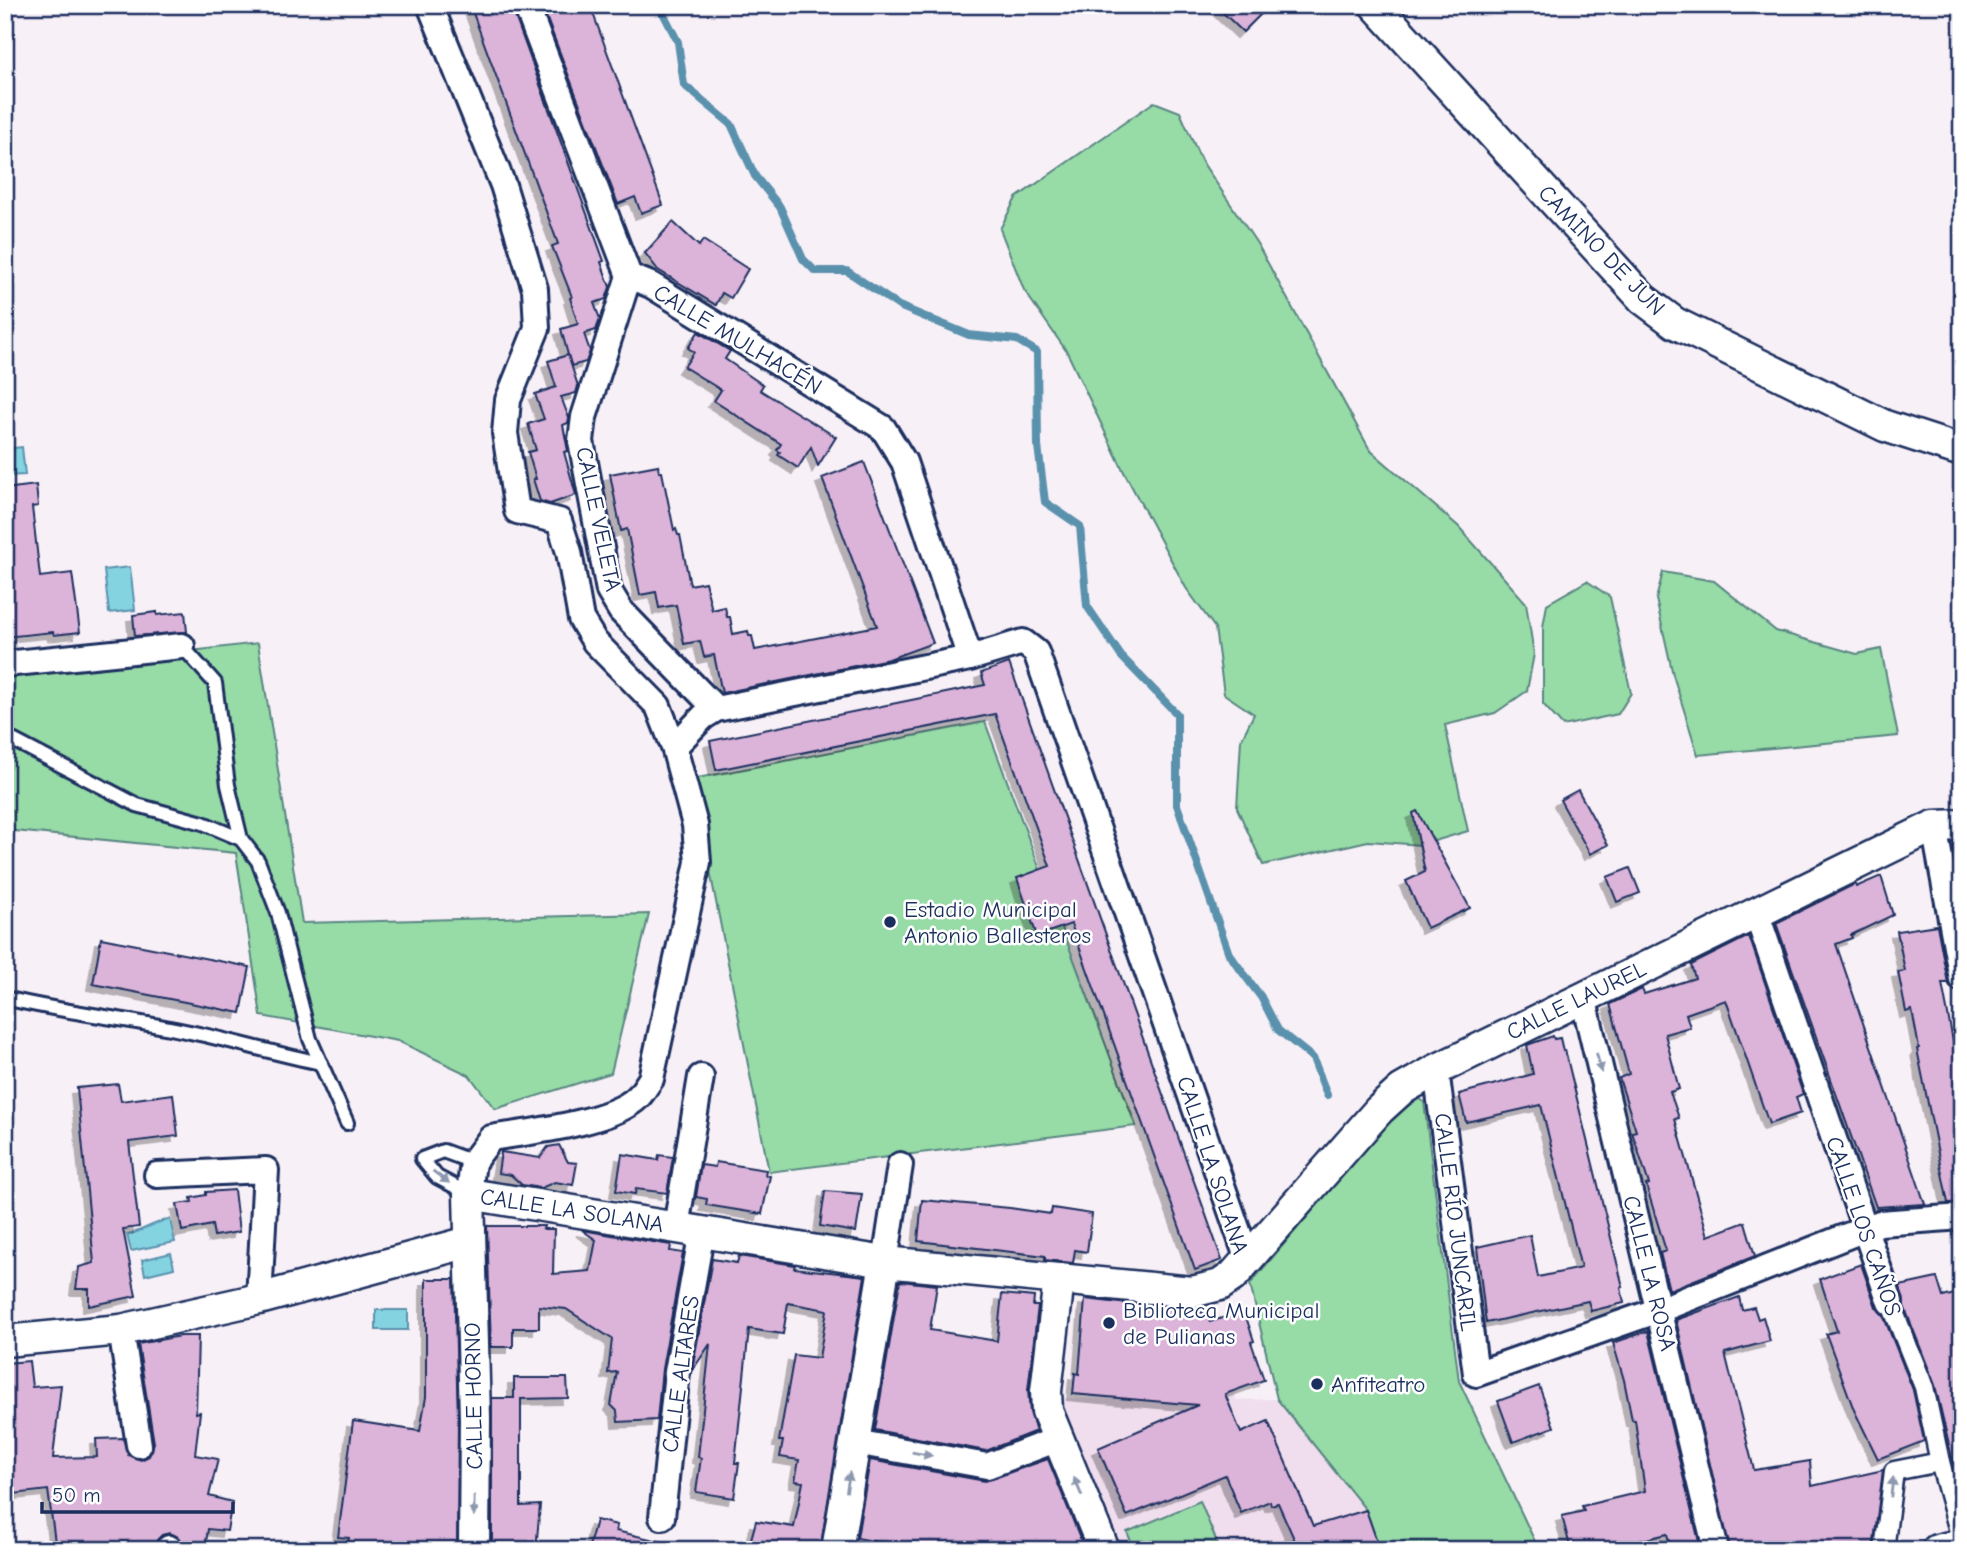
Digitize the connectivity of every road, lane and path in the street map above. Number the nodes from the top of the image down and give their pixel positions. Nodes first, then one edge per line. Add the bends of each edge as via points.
1 (430, 5) edge
2 (526, 5) edge
3 (1375, 5) edge
4 (629, 276) junction
5 (1962, 451) edge
6 (182, 646) joint
7 (970, 658) junction
8 (5, 664) edge
9 (716, 709) junction
10 (5, 736) edge
11 (674, 747) junction
12 (1948, 825) edge
13 (242, 839) junction
14 (1756, 912) junction
15 (1962, 979) edge
16 (1583, 997) junction
17 (5, 998) edge
18 (321, 1063) junction
19 (1436, 1070) junction
20 (701, 1077) dead end
21 (347, 1123) dead end
22 (473, 1162) junction
23 (900, 1165) dead end
24 (157, 1175) dead end
25 (469, 1194) junction
26 (1962, 1217) edge
27 (689, 1229) junction
28 (1865, 1230) junction
29 (469, 1242) junction
30 (1248, 1260) junction
31 (885, 1262) junction
32 (1059, 1279) junction
33 (259, 1299) junction
34 (1890, 1302) joint
35 (1660, 1310) junction
36 (121, 1331) junction
37 (5, 1341) edge
38 (1058, 1439) junction
39 (855, 1442) junction
40 (139, 1445) dead end
41 (1940, 1462) junction
42 (662, 1517) dead end
43 (1962, 1543) edge
44 (474, 1550) edge
45 (837, 1550) edge
46 (1104, 1550) edge
47 (1716, 1550) edge
48 (1884, 1550) edge
49 (1937, 1550) edge

1 - 11 street via 503,185 535,289 537,328 508,400 505,433 517,511 559,521 580,619 595,642 658,706
2 - 4 street, CALLE MULHACÉN
3 - 5 street, CAMINO DE JUN via 1643,299 1675,323 1885,426
4 - 7 street, CALLE MULHACÉN via 883,428 904,462
4 - 9 street, CALLE VELETA via 584,417 581,441 609,591 621,611
6 - 8 street
6 - 13 lane via 215,684 228,785
7 - 9 street
7 - 30 street, CALLE LA SOLANA via 1023,642 1036,652
9 - 11 street
10 - 13 lane via 137,805
11 - 22 street via 695,825 698,862 651,1079 637,1098 610,1113 491,1138
12 - 14 street, CALLE LAUREL
12 - 15 street
13 - 18 lane via 258,861 278,913 310,1039
14 - 16 street, CALLE LAUREL
14 - 28 street, CALLE LOS CAÑOS
16 - 19 street, CALLE LAUREL
16 -> 35 street, CALLE LA ROSA
17 - 18 lane via 185,1030
18 - 21 lane
19 - 30 street, CALLE LAUREL via 1401,1090 1379,1110
19 - 35 street, CALLE RÍO JUNCARIL via 1476,1374
20 - 27 street, CALLE LA SOLANA
22 - 25 street
22 -> 25 lane via 443,1151 422,1160 438,1177
23 - 31 street
24 - 33 street via 266,1170
25 - 27 street, CALLE LA SOLANA
25 - 29 street, CALLE HORNO
26 - 28 street via 1880,1223
27 - 31 street, CALLE LA SOLANA
27 - 42 street, CALLE ALTARES
28 - 34 street, CALLE LOS CAÑOS
28 - 35 street
29 - 33 street
29 -> 44 street, CALLE HORNO
30 - 32 street, CALLE LA SOLANA via 1220,1285 1192,1292
31 - 32 street, CALLE LA SOLANA
31 - 39 street
32 - 38 street via 1046,1391 1047,1411
33 - 36 street
34 - 41 street, CALLE LOS CAÑOS via 1924,1387
35 - 47 street, CALLE LA ROSA
36 - 37 street
36 - 40 street
39 -> 38 street via 987,1466
46 -> 38 street
45 -> 39 street
41 - 43 street, CALLE LOS CAÑOS
48 -> 41 street via 1894,1471
43 - 49 street

